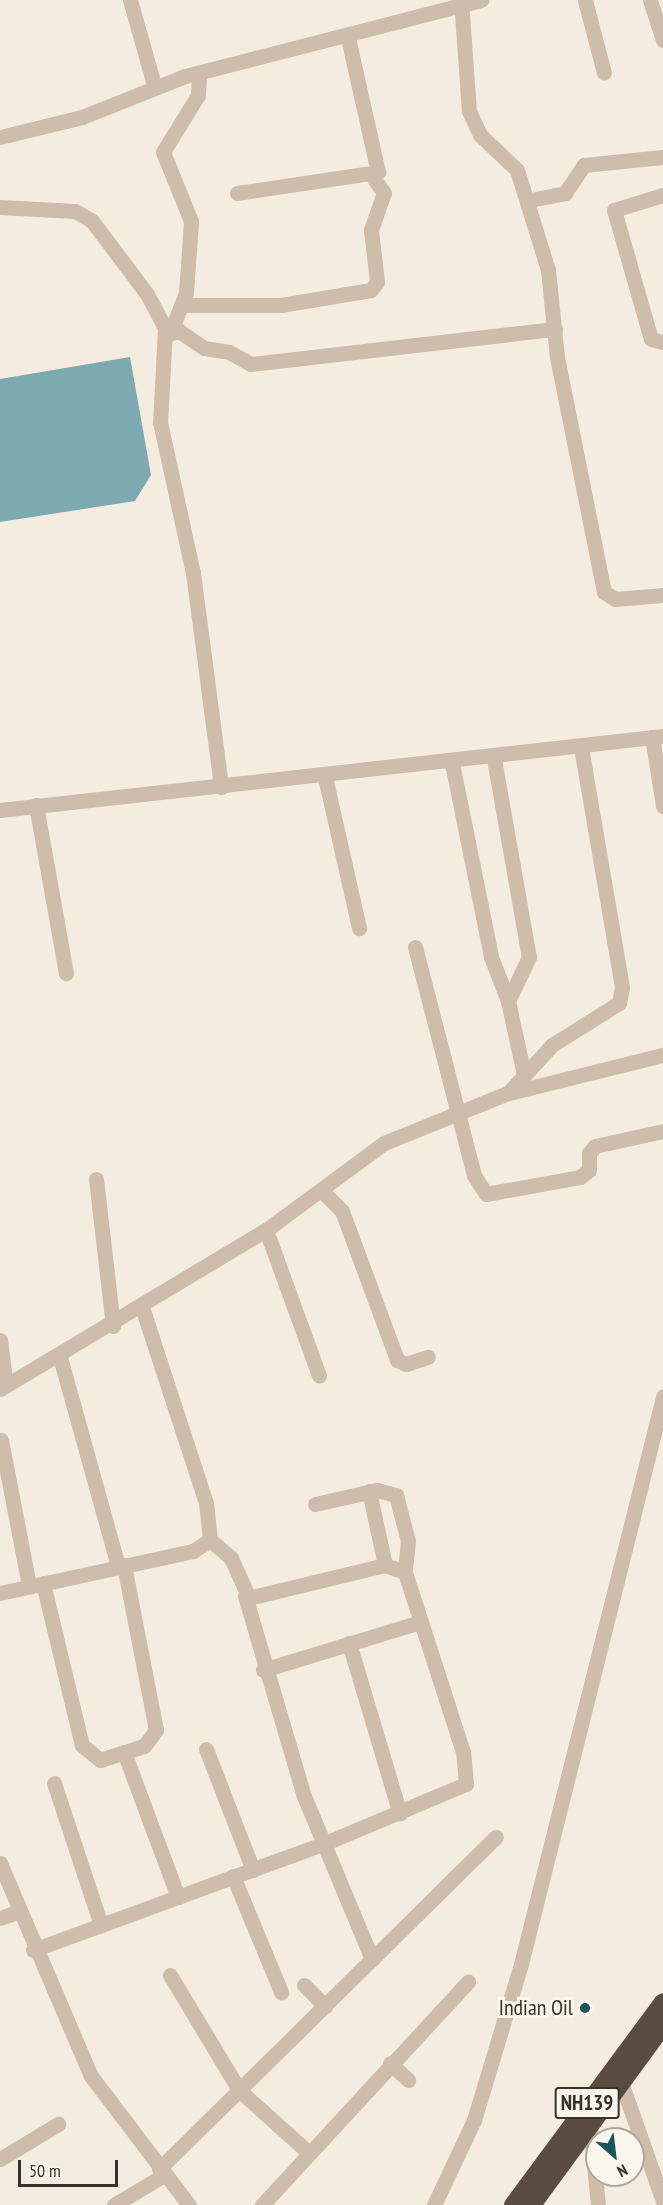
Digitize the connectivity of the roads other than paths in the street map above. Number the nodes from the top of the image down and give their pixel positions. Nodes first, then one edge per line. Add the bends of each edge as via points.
1 (130, 0) edge
2 (480, 0) edge
3 (585, 0) edge
4 (650, 0) edge
5 (461, 2) edge
6 (348, 38) junction
7 (663, 40) edge
8 (199, 73) junction
9 (604, 73) dead end
10 (154, 85) junction
11 (0, 137) edge
12 (663, 157) edge
13 (372, 176) junction
14 (237, 193) dead end
15 (663, 195) edge
16 (530, 200) junction
17 (0, 207) edge
18 (182, 305) junction
19 (555, 329) junction
20 (168, 334) junction
21 (663, 342) edge
22 (663, 595) edge
23 (657, 737) edge
24 (581, 746) junction
25 (494, 759) junction
26 (452, 763) junction
27 (325, 777) junction
28 (221, 787) junction
29 (36, 805) junction
30 (663, 806) edge
31 (0, 810) edge
32 (359, 928) dead end
33 (416, 947) dead end
34 (66, 973) dead end
35 (508, 1001) junction
36 (663, 1055) edge
37 (524, 1076) junction
38 (508, 1094) junction
39 (457, 1114) junction
40 (663, 1131) edge
41 (96, 1179) dead end
42 (321, 1190) junction
43 (266, 1230) junction
44 (142, 1307) junction
45 (113, 1326) junction
46 (0, 1340) edge
47 (60, 1357) junction
48 (428, 1357) dead end
49 (319, 1376) dead end
50 (3, 1388) edge
51 (663, 1397) edge
52 (1, 1440) edge
53 (369, 1491) junction
54 (315, 1504) dead end
55 (210, 1540) junction
56 (121, 1565) junction
57 (385, 1565) junction
58 (405, 1572) junction
59 (36, 1584) junction
60 (0, 1593) edge
61 (245, 1596) junction
62 (420, 1622) junction
63 (349, 1643) junction
64 (263, 1670) junction
65 (206, 1749) dead end
66 (124, 1752) junction
67 (54, 1783) dead end
68 (400, 1814) junction
69 (495, 1837) dead end
70 (323, 1844) junction
71 (0, 1863) edge
72 (253, 1870) junction
73 (233, 1876) junction
74 (178, 1897) junction
75 (17, 1912) junction
76 (0, 1918) edge
77 (101, 1925) junction
78 (33, 1950) junction
79 (372, 1959) junction
80 (170, 1975) dead end
81 (468, 1982) dead end
82 (304, 1985) dead end
83 (281, 1992) dead end
84 (663, 2002) edge
85 (324, 2006) junction
86 (663, 2026) edge
87 (390, 2063) junction
88 (408, 2080) dead end
89 (621, 2082) junction
90 (239, 2090) junction
91 (58, 2124) dead end
92 (590, 2125) junction
93 (309, 2153) junction
94 (0, 2160) edge
95 (161, 2172) junction
96 (663, 2200) edge
97 (128, 2201) edge
98 (114, 2205) edge
99 (189, 2205) edge
100 (262, 2205) edge
101 (434, 2205) edge
102 (513, 2205) edge
103 (533, 2205) edge
104 (598, 2205) edge

1 - 10 street
2 - 5 street
3 - 9 street
4 - 7 street
5 - 6 street
5 - 16 street via 469,111 480,135 512,162
6 - 8 street
6 - 13 street via 379,164
8 - 10 street
8 - 18 street via 198,95 163,152 167,171 190,212
10 - 11 street via 82,117
12 - 16 street via 584,165 565,194
13 - 14 street
13 - 18 street via 384,193 371,230 377,282 371,290 276,306 256,301 219,309
15 - 21 street via 614,210 651,339
16 - 19 street
17 - 20 street via 75,211 92,221 147,294
18 - 20 street
19 - 20 street via 251,364 229,352 204,348 181,332
19 - 22 street via 583,504 604,592 615,599
20 - 28 street via 160,422 193,573
23 - 24 street
23 - 30 street
24 - 25 street
24 - 37 street via 623,995 607,1015 547,1050
25 - 26 street
25 - 35 street via 529,957
26 - 27 street
26 - 35 street via 491,957
27 - 28 street
27 - 32 street
28 - 29 street
29 - 31 street
29 - 34 street
33 - 39 street
35 - 37 street
36 - 38 street
37 - 38 street
38 - 39 street
39 - 40 street via 477,1183 493,1195 580,1178 589,1170 589,1153 595,1146
39 - 42 street via 384,1143
41 - 45 street
42 - 43 street
42 - 48 street via 342,1211 397,1360 406,1364
43 - 44 street
43 - 49 street
44 - 45 street
44 - 55 street via 206,1503
45 - 47 street
46 - 50 street
47 - 50 street
47 - 56 street
51 - 101 street via 521,1964 474,2120
52 - 59 street
53 - 54 street
53 - 57 street
53 - 58 street via 388,1490 399,1502 408,1541
55 - 56 street via 193,1551
55 - 61 street via 231,1558
56 - 59 street
56 - 66 street via 156,1730 144,1746
57 - 58 street
57 - 61 street via 266,1597
58 - 62 street
59 - 60 street
59 - 66 street via 82,1745 93,1759
61 - 64 street
62 - 63 street
62 - 68 street via 469,1775 458,1790
63 - 64 street
63 - 68 street
64 - 70 street
65 - 72 street
66 - 74 street
67 - 77 street
68 - 70 street
69 - 79 street
70 - 72 street
70 - 79 street
71 - 75 street
72 - 73 street
73 - 74 street
73 - 83 street
74 - 77 street
75 - 76 street
75 - 78 street
77 - 78 street
78 - 95 street via 91,2076
79 - 85 street
80 - 90 street
81 - 87 street
82 - 85 street
84 - 102 highway, NH139
85 - 90 street
86 - 89 highway, NH139
87 - 88 street
87 - 93 street
89 - 92 highway, NH139
89 - 96 street
90 - 93 street
90 - 95 street
91 - 94 street
92 - 103 highway, NH139
92 - 104 street
93 - 100 street
95 - 97 street
95 - 99 street
97 - 98 street

